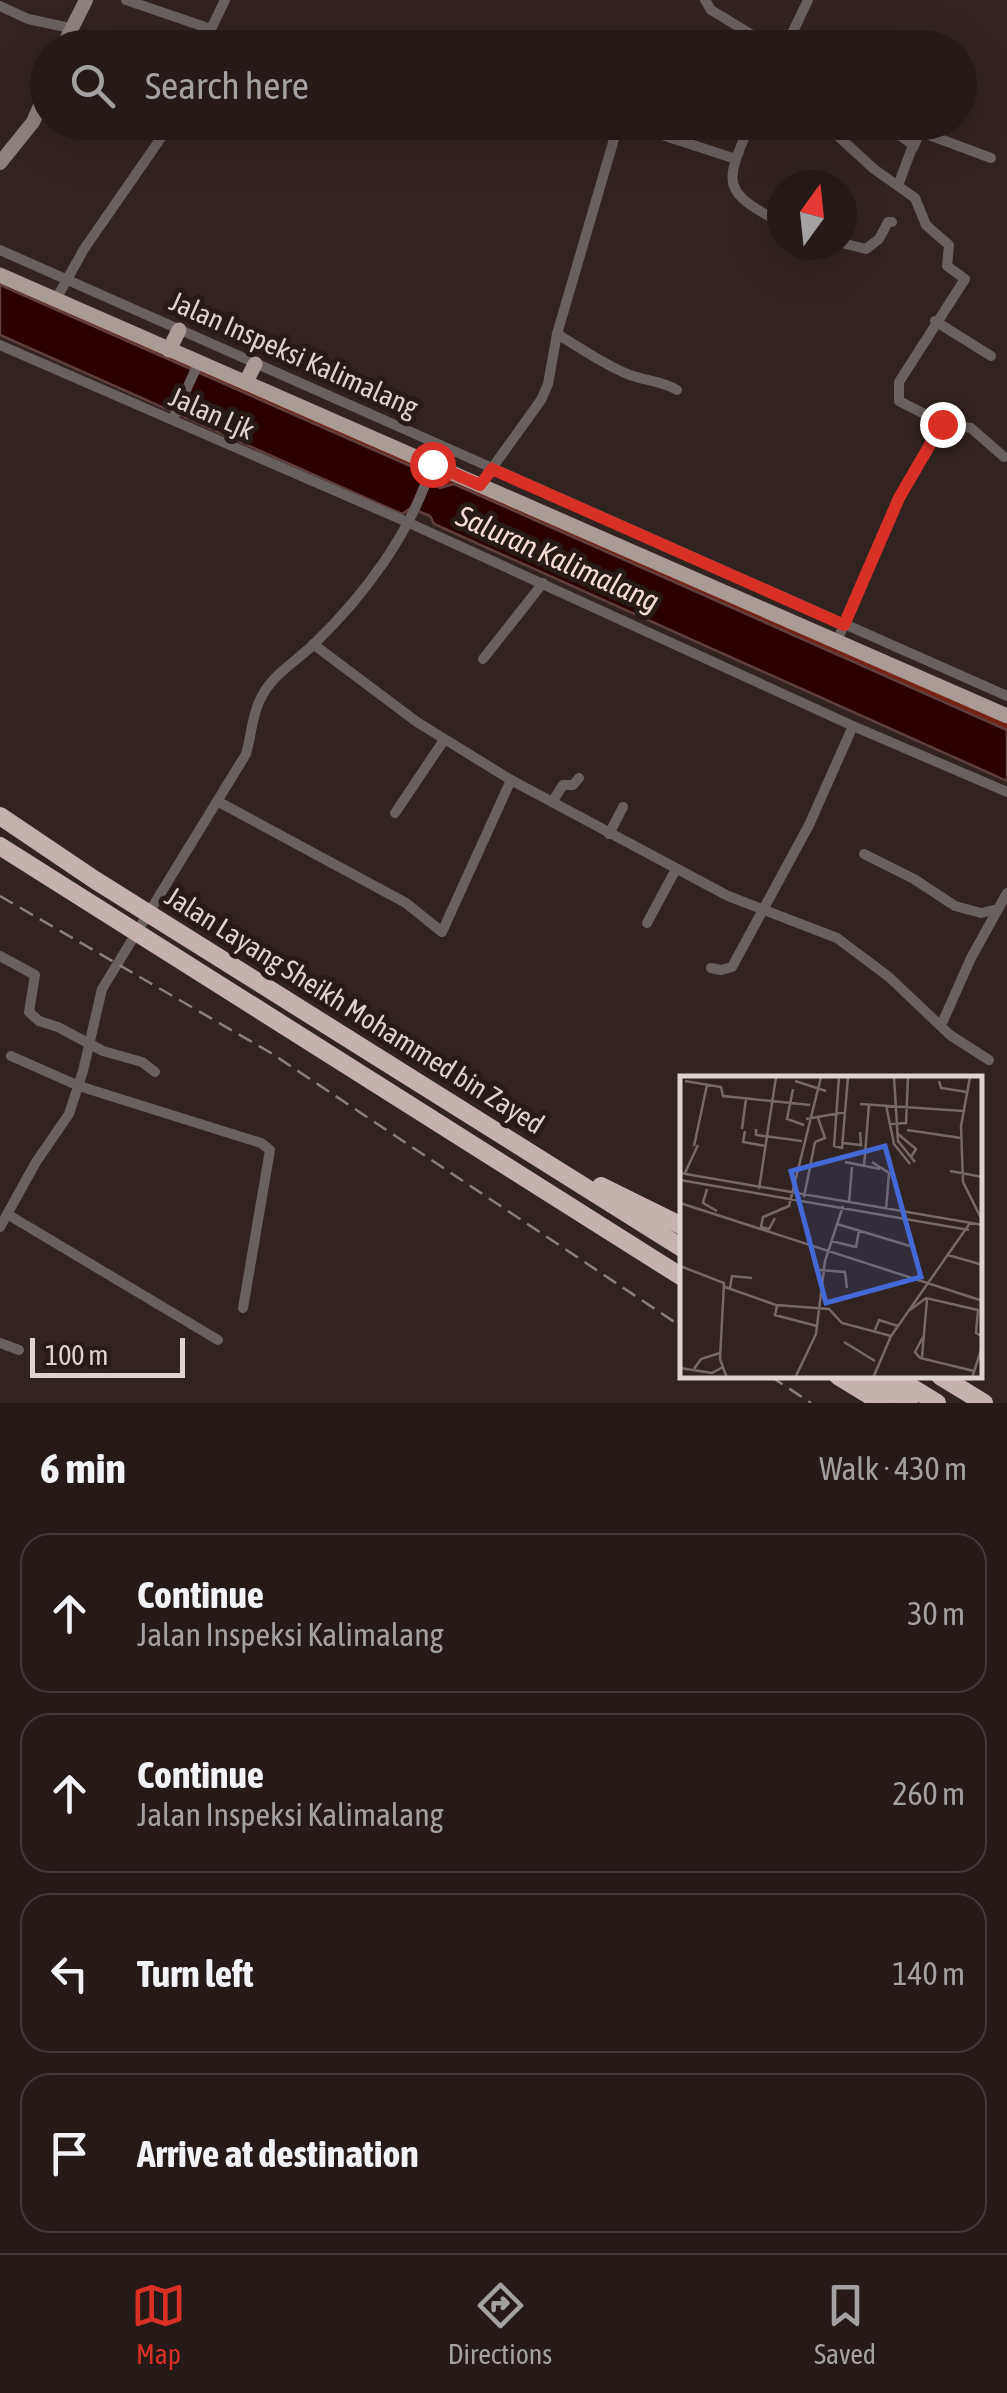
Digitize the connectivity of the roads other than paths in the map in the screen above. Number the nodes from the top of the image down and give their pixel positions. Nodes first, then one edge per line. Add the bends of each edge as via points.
1 (86, 0) edge
2 (126, 0) edge
3 (225, 0) edge
4 (706, 0) edge
5 (808, 0) edge
6 (0, 6) edge
7 (70, 28) joint
8 (211, 29) joint
9 (744, 30) edge
10 (793, 30) edge
11 (30, 126) edge
12 (160, 140) edge
13 (615, 140) edge
14 (676, 140) edge
15 (744, 140) edge
16 (847, 140) edge
17 (909, 140) edge
18 (917, 140) edge
19 (951, 140) edge
20 (914, 148) junction
21 (990, 158) dead end
22 (736, 159) junction
23 (0, 163) edge
24 (899, 183) junction
25 (767, 214) edge
26 (892, 222) dead end
27 (857, 247) edge
28 (0, 250) edge
29 (0, 275) edge
30 (67, 280) junction
31 (55, 300) junction
32 (936, 321) junction
33 (179, 330) junction
34 (557, 334) junction
35 (0, 345) edge
36 (169, 350) junction
37 (991, 356) dead end
38 (255, 364) junction
39 (197, 367) junction
40 (246, 382) junction
41 (677, 390) dead end
42 (174, 417) junction
43 (381, 420) junction
44 (942, 424) junction
45 (372, 438) junction
46 (1004, 458) dead end
47 (432, 464) junction
48 (492, 469) junction
49 (480, 485) junction
50 (410, 518) junction
51 (543, 583) junction
52 (844, 625) junction
53 (836, 641) junction
54 (314, 644) junction
55 (484, 659) dead end
56 (1007, 696) edge
57 (1007, 716) edge
58 (854, 726) junction
59 (444, 740) junction
60 (580, 778) dead end
61 (511, 780) junction
62 (1007, 792) edge
63 (218, 801) junction
64 (552, 802) junction
65 (624, 807) dead end
66 (395, 812) dead end
67 (0, 820) edge
68 (0, 834) edge
69 (609, 834) junction
70 (0, 846) edge
71 (864, 854) dead end
72 (676, 869) junction
73 (1007, 893) edge
74 (764, 910) junction
75 (998, 910) junction
76 (647, 923) dead end
77 (0, 956) edge
78 (711, 968) dead end
79 (939, 1023) junction
80 (88, 1042) junction
81 (12, 1056) dead end
82 (989, 1060) dead end
83 (155, 1072) dead end
84 (79, 1086) junction
85 (546, 1162) junction
86 (8, 1214) junction
87 (680, 1225) edge
88 (0, 1227) edge
89 (680, 1246) edge
90 (680, 1246) edge
91 (680, 1261) edge
92 (680, 1276) edge
93 (243, 1308) dead end
94 (218, 1340) dead end
95 (0, 1343) edge
96 (19, 1350) dead end
97 (841, 1378) edge
98 (868, 1378) edge
99 (892, 1378) edge
100 (893, 1378) edge
101 (943, 1378) edge
102 (882, 1403) edge
103 (909, 1403) edge
104 (930, 1403) edge
105 (937, 1403) edge
106 (984, 1403) edge

1 - 7 street
2 - 8 street
3 - 8 street
4 - 9 street via 710,10
5 - 10 street
6 - 7 street
11 - 23 street
12 - 30 street
13 - 34 street
14 - 22 street
15 - 22 street
16 - 24 street via 874,169
17 - 20 street
18 - 20 street
19 - 21 street
20 - 24 street
22 - 25 street via 734,190
24 - 32 street via 915,198 926,226 948,245 947,266 965,278
26 - 27 street via 866,249
28 - 30 street, Jalan Inspeksi Kalimalang
29 - 31 main road, Jalan Inspeksi Kalimalang
30 - 31 street
30 - 33 street, Jalan Inspeksi Kalimalang
31 - 36 main road, Jalan Inspeksi Kalimalang
32 - 37 street
32 - 44 street via 904,370 898,398
33 - 36 main road
33 - 38 street, Jalan Inspeksi Kalimalang
34 - 41 street via 618,370
34 - 48 street via 542,400
35 - 42 street, Jalan Ljk
36 - 39 main road, Jalan Inspeksi Kalimalang
38 - 40 main road
38 - 43 street, Jalan Inspeksi Kalimalang
39 - 40 main road, Jalan Inspeksi Kalimalang
39 - 42 street
40 - 45 main road, Jalan Inspeksi Kalimalang
42 - 50 street, Jalan Ljk
43 - 45 main road
43 - 48 street, Jalan Inspeksi Kalimalang
44 - 46 street via 970,428
44 - 52 street via 899,498
45 - 47 main road, Jalan Inspeksi Kalimalang
47 - 49 main road, Jalan Inspeksi Kalimalang
47 - 50 street
48 - 49 street
48 - 52 street, Jalan Inspeksi Kalimalang
49 - 53 main road, Jalan Inspeksi Kalimalang
50 - 51 street, Jalan Ljk
50 - 54 street via 368,582
51 - 55 street
51 - 58 street, Jalan Ljk
52 - 53 street
52 - 56 street, Jalan Inspeksi Kalimalang
53 - 57 main road, Jalan Inspeksi Kalimalang
54 - 59 street
54 - 63 street via 266,689 246,754
58 - 62 street, Jalan Ljk
58 - 74 street
59 - 61 street
59 - 66 street
60 - 64 street via 563,784
61 - 63 street via 442,932 406,903
61 - 64 street
63 - 80 street via 102,989
64 - 69 street
65 - 69 street
67 - 85 highway
67 - 89 highway, Jalan Layang Sheikh Mohammed bin Zayed
68 - 91 highway, Jalan Layang Sheikh Mohammed bin Zayed
69 - 72 street
70 - 92 highway
71 - 75 street via 955,906
72 - 74 street
72 - 76 street
73 - 75 street
74 - 78 street via 732,967
74 - 79 street via 837,938
75 - 79 street
77 - 80 street via 35,975 30,1012 39,1021
79 - 82 street
80 - 83 street
80 - 84 street
81 - 84 street
84 - 86 street
84 - 93 street via 270,1150
85 - 87 highway
85 - 90 highway
86 - 88 street
86 - 94 street
95 - 96 street
97 - 102 highway
98 - 103 highway
99 - 104 highway
100 - 105 highway
101 - 106 highway

